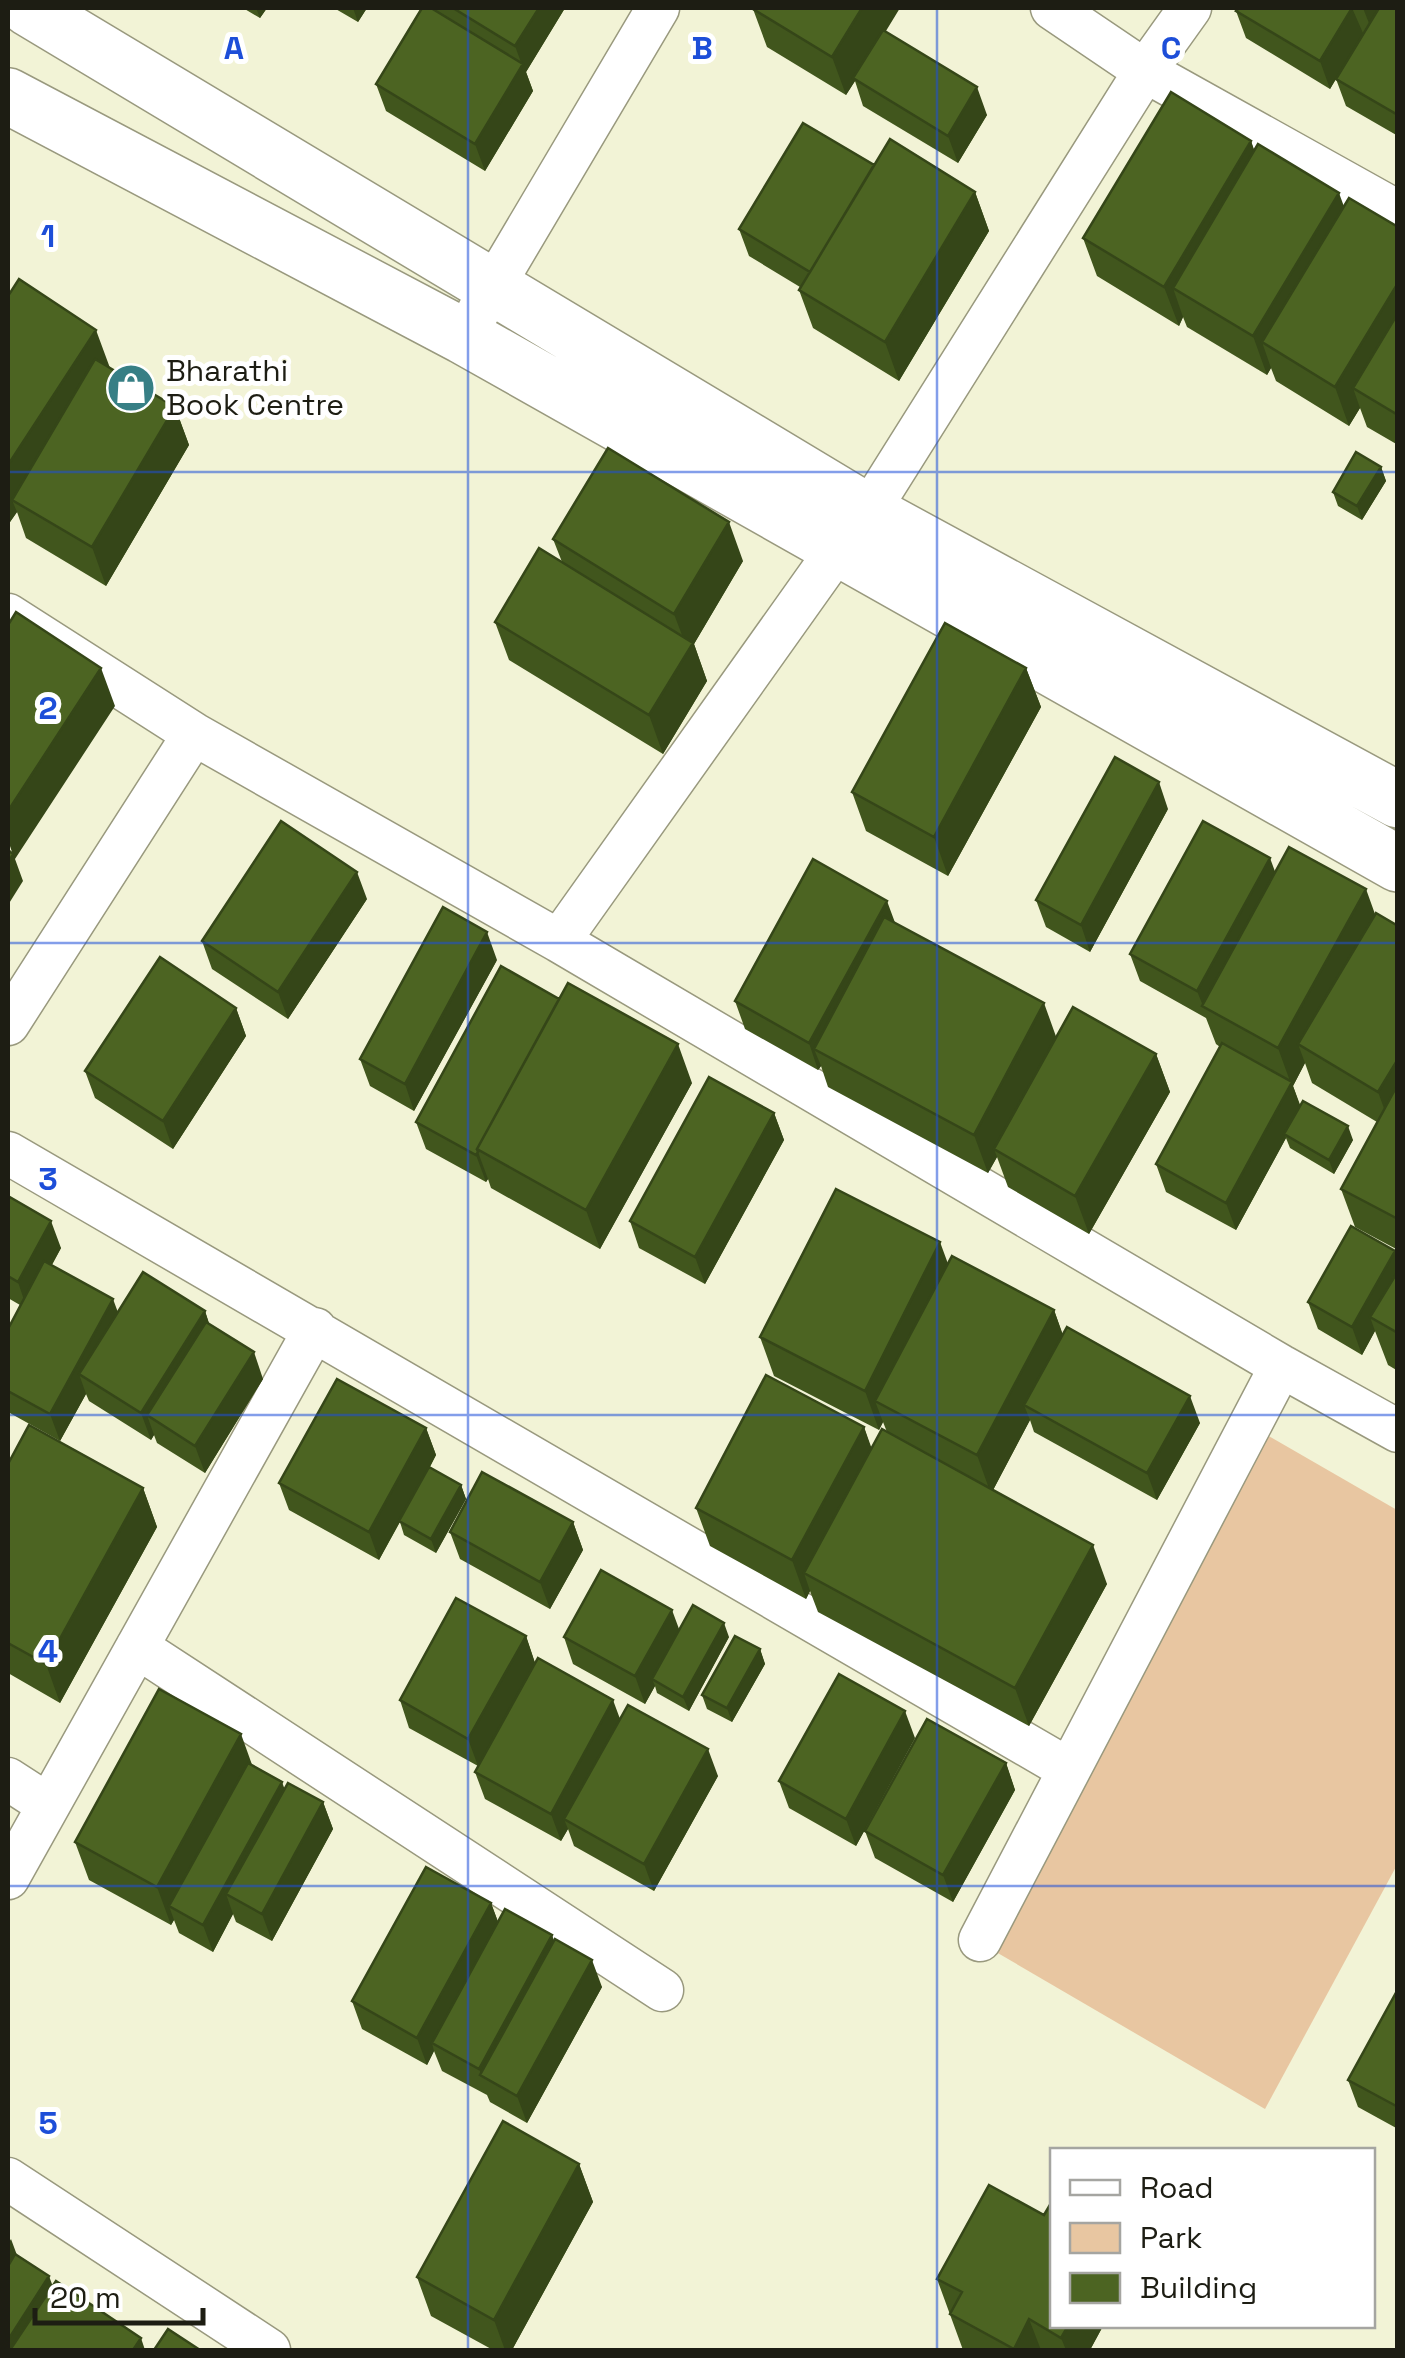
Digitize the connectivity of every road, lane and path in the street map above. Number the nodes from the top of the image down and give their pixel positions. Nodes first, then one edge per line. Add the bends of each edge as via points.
1 (28, 8) edge
2 (658, 8) edge
3 (1052, 8) edge
4 (1190, 8) edge
5 (1145, 71) junction
6 (8, 96) edge
7 (1398, 212) edge
8 (494, 286) junction
9 (463, 336) junction
10 (852, 531) junction
11 (8, 615) edge
12 (194, 734) junction
13 (1398, 800) edge
14 (1398, 864) edge
15 (559, 941) junction
16 (8, 1024) edge
17 (8, 1153) edge
18 (315, 1329) junction
19 (1281, 1366) junction
20 (1398, 1431) edge
21 (136, 1647) junction
22 (1068, 1769) junction
23 (8, 1779) edge
24 (48, 1805) junction
25 (8, 1878) edge
26 (980, 1940) dead end
27 (662, 1990) dead end
28 (8, 2179) edge
29 (269, 2350) edge

1 - 8 street
2 - 8 street
3 - 5 street
4 - 5 street
5 - 7 street
5 - 10 street
6 - 9 street
8 - 9 street
8 - 10 street
9 - 10 street
10 - 13 street
10 - 14 street
10 - 15 street
11 - 12 street
12 - 15 street
12 - 16 street
15 - 19 street
17 - 18 street
18 - 21 street
18 - 22 street
19 - 20 street
19 - 22 street
21 - 24 street
21 - 27 street
22 - 26 street
23 - 24 street
24 - 25 street
28 - 29 street

